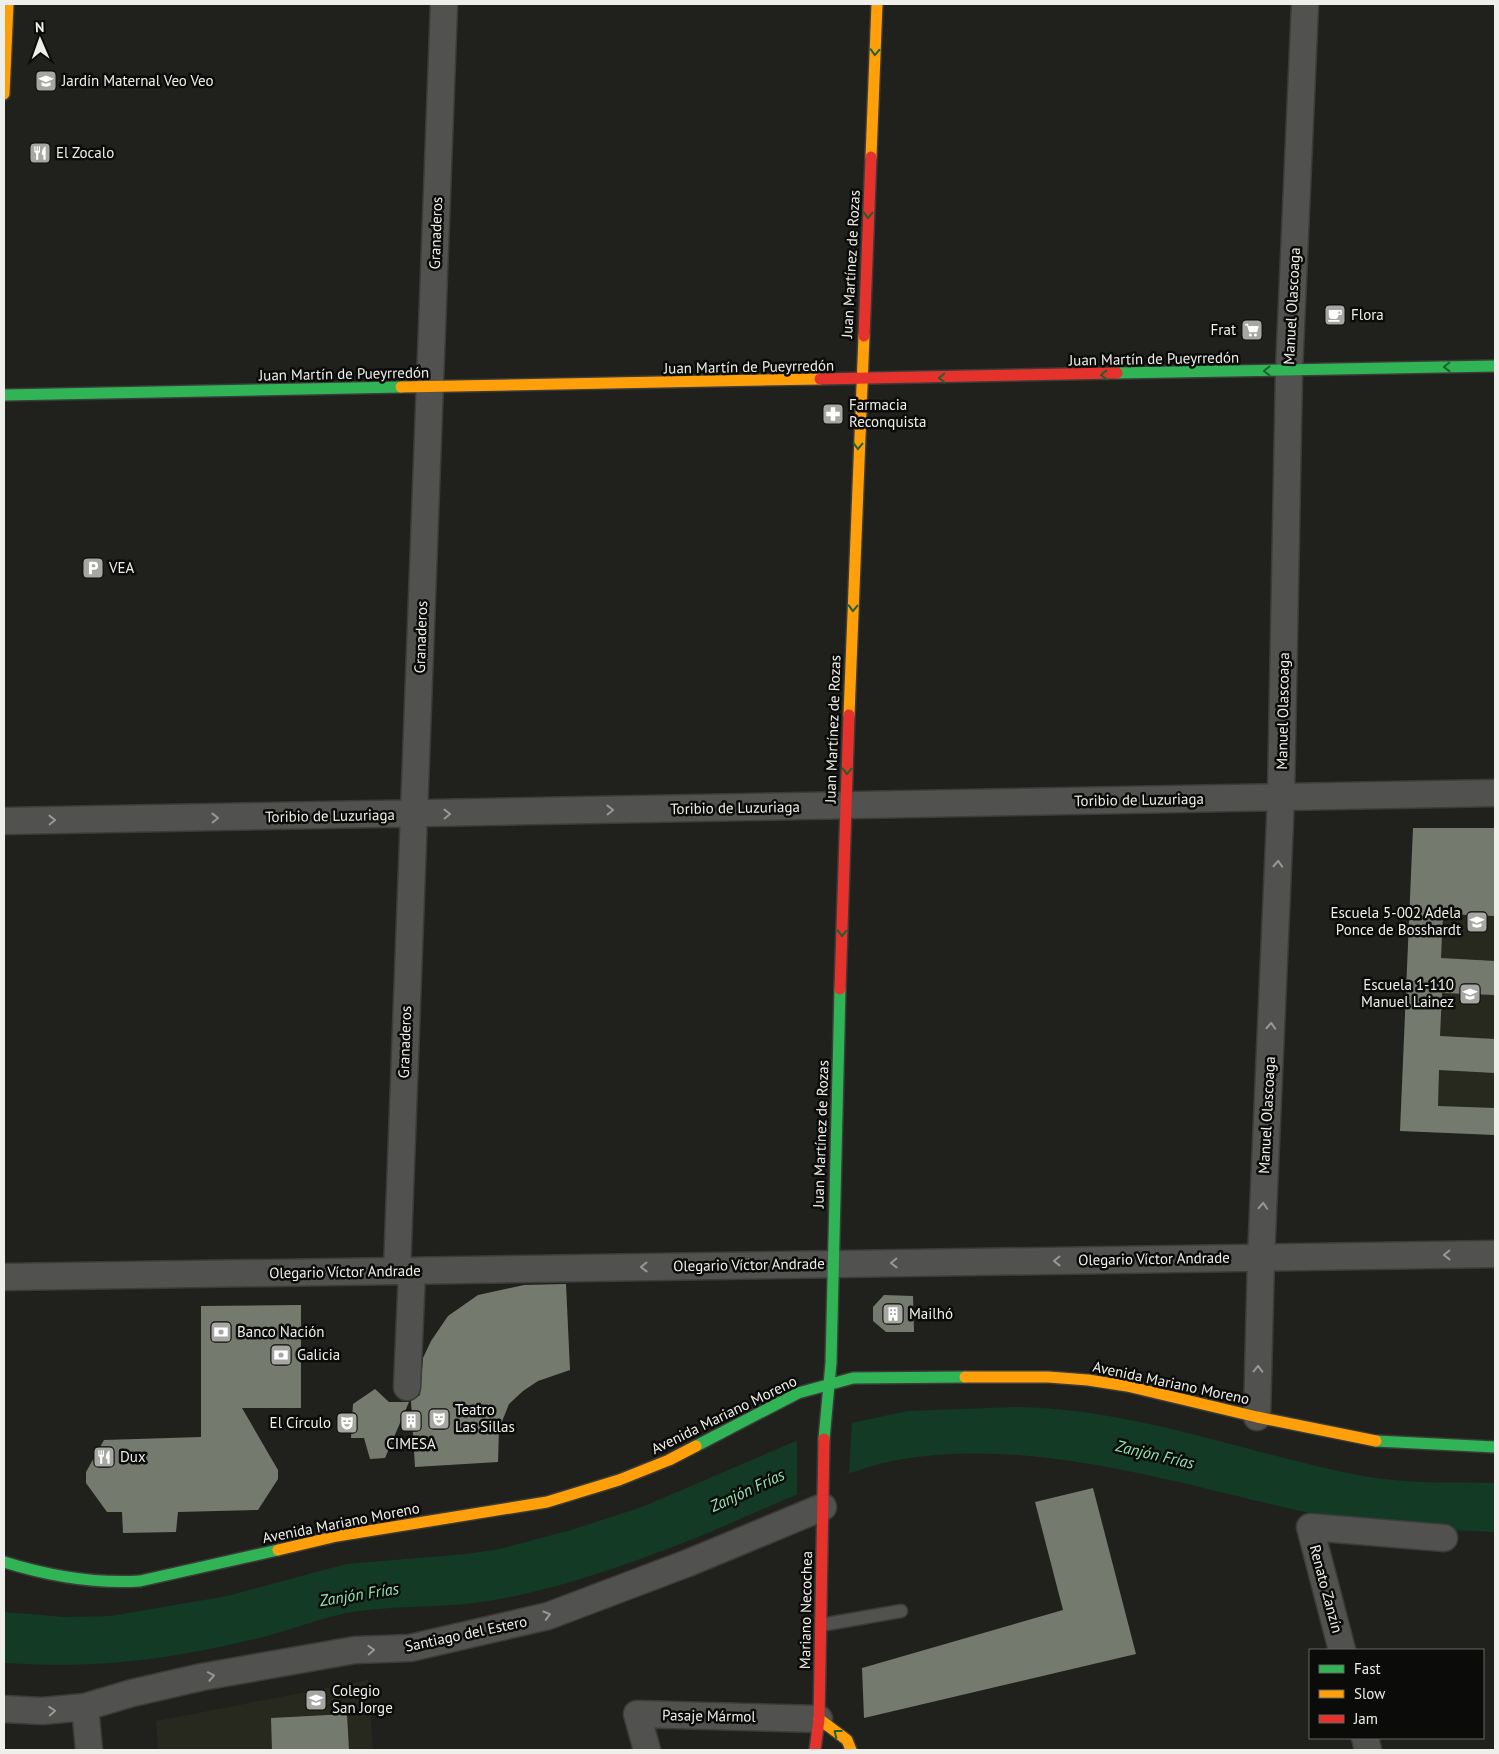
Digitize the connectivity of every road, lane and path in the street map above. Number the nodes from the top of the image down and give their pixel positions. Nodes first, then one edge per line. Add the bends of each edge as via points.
1 (8, 4) edge
2 (444, 4) edge
3 (878, 4) edge
4 (1305, 4) edge
5 (4, 94) edge
6 (1495, 366) edge
7 (1289, 371) junction
8 (861, 380) junction
9 (431, 387) junction
10 (4, 395) edge
11 (1495, 793) edge
12 (1281, 797) junction
13 (846, 806) junction
14 (414, 814) junction
15 (4, 821) edge
16 (1495, 1254) edge
17 (1261, 1258) junction
18 (832, 1264) junction
19 (404, 1271) junction
20 (4, 1277) edge
21 (830, 1383) junction
22 (407, 1387) dead end
23 (1257, 1417) junction
24 (1495, 1447) edge
25 (824, 1456) joint
26 (823, 1495) junction
27 (1444, 1538) dead end
28 (4, 1562) edge
29 (901, 1610) dead end
30 (821, 1625) junction
31 (1342, 1649) edge
32 (85, 1707) junction
33 (4, 1709) edge
34 (819, 1719) junction
35 (89, 1750) edge
36 (647, 1750) edge
37 (815, 1750) edge
38 (851, 1750) edge

1 - 5 street
2 - 9 street, Granaderos
3 -> 8 street, Juan Martínez de Rozas
4 - 7 street, Manuel Olascoaga
6 -> 7 street, Juan Martín de Pueyrredón
7 -> 8 street, Juan Martín de Pueyrredón
7 - 12 street, Manuel Olascoaga
8 - 9 street, Juan Martín de Pueyrredón
8 -> 13 street, Juan Martínez de Rozas
9 - 10 street, Juan Martín de Pueyrredón
9 - 14 street, Granaderos
11 - 12 street, Toribio de Luzuriaga
12 - 13 street, Toribio de Luzuriaga
17 -> 12 street, Manuel Olascoaga
14 -> 13 street, Toribio de Luzuriaga
13 -> 18 street, Juan Martínez de Rozas
15 -> 14 street, Toribio de Luzuriaga
14 - 19 street, Granaderos
16 -> 17 street, Olegario Víctor Andrade
17 -> 18 street, Olegario Víctor Andrade
23 -> 17 street, Manuel Olascoaga
18 -> 19 street, Olegario Víctor Andrade
18 - 21 street, Juan Martínez de Rozas
19 - 20 street, Olegario Víctor Andrade
19 - 22 street, Granaderos
21 - 23 street, Avenida Mariano Moreno via 860,1378 1048,1376 1127,1386
21 - 25 street, Juan Martínez de Rozas
21 - 28 street, Avenida Mariano Moreno via 798,1394 669,1460 619,1480 547,1502 337,1536 140,1582 81,1582
23 - 24 street, Avenida Mariano Moreno via 1367,1440
25 - 26 street, Mariano Necochea
26 - 30 street, Mariano Necochea
32 -> 26 street, Santiago del Estero via 202,1677 355,1650 410,1648 548,1616 688,1563
27 - 31 street, Renato Zanzín via 1310,1527
29 - 30 lane
30 - 34 street, Mariano Necochea
33 -> 32 street, Santiago del Estero via 42,1712
32 - 35 street
34 - 36 street, Pasaje Mármol via 637,1714
34 - 37 street, Mariano Necochea
38 -> 34 street via 847,1740

